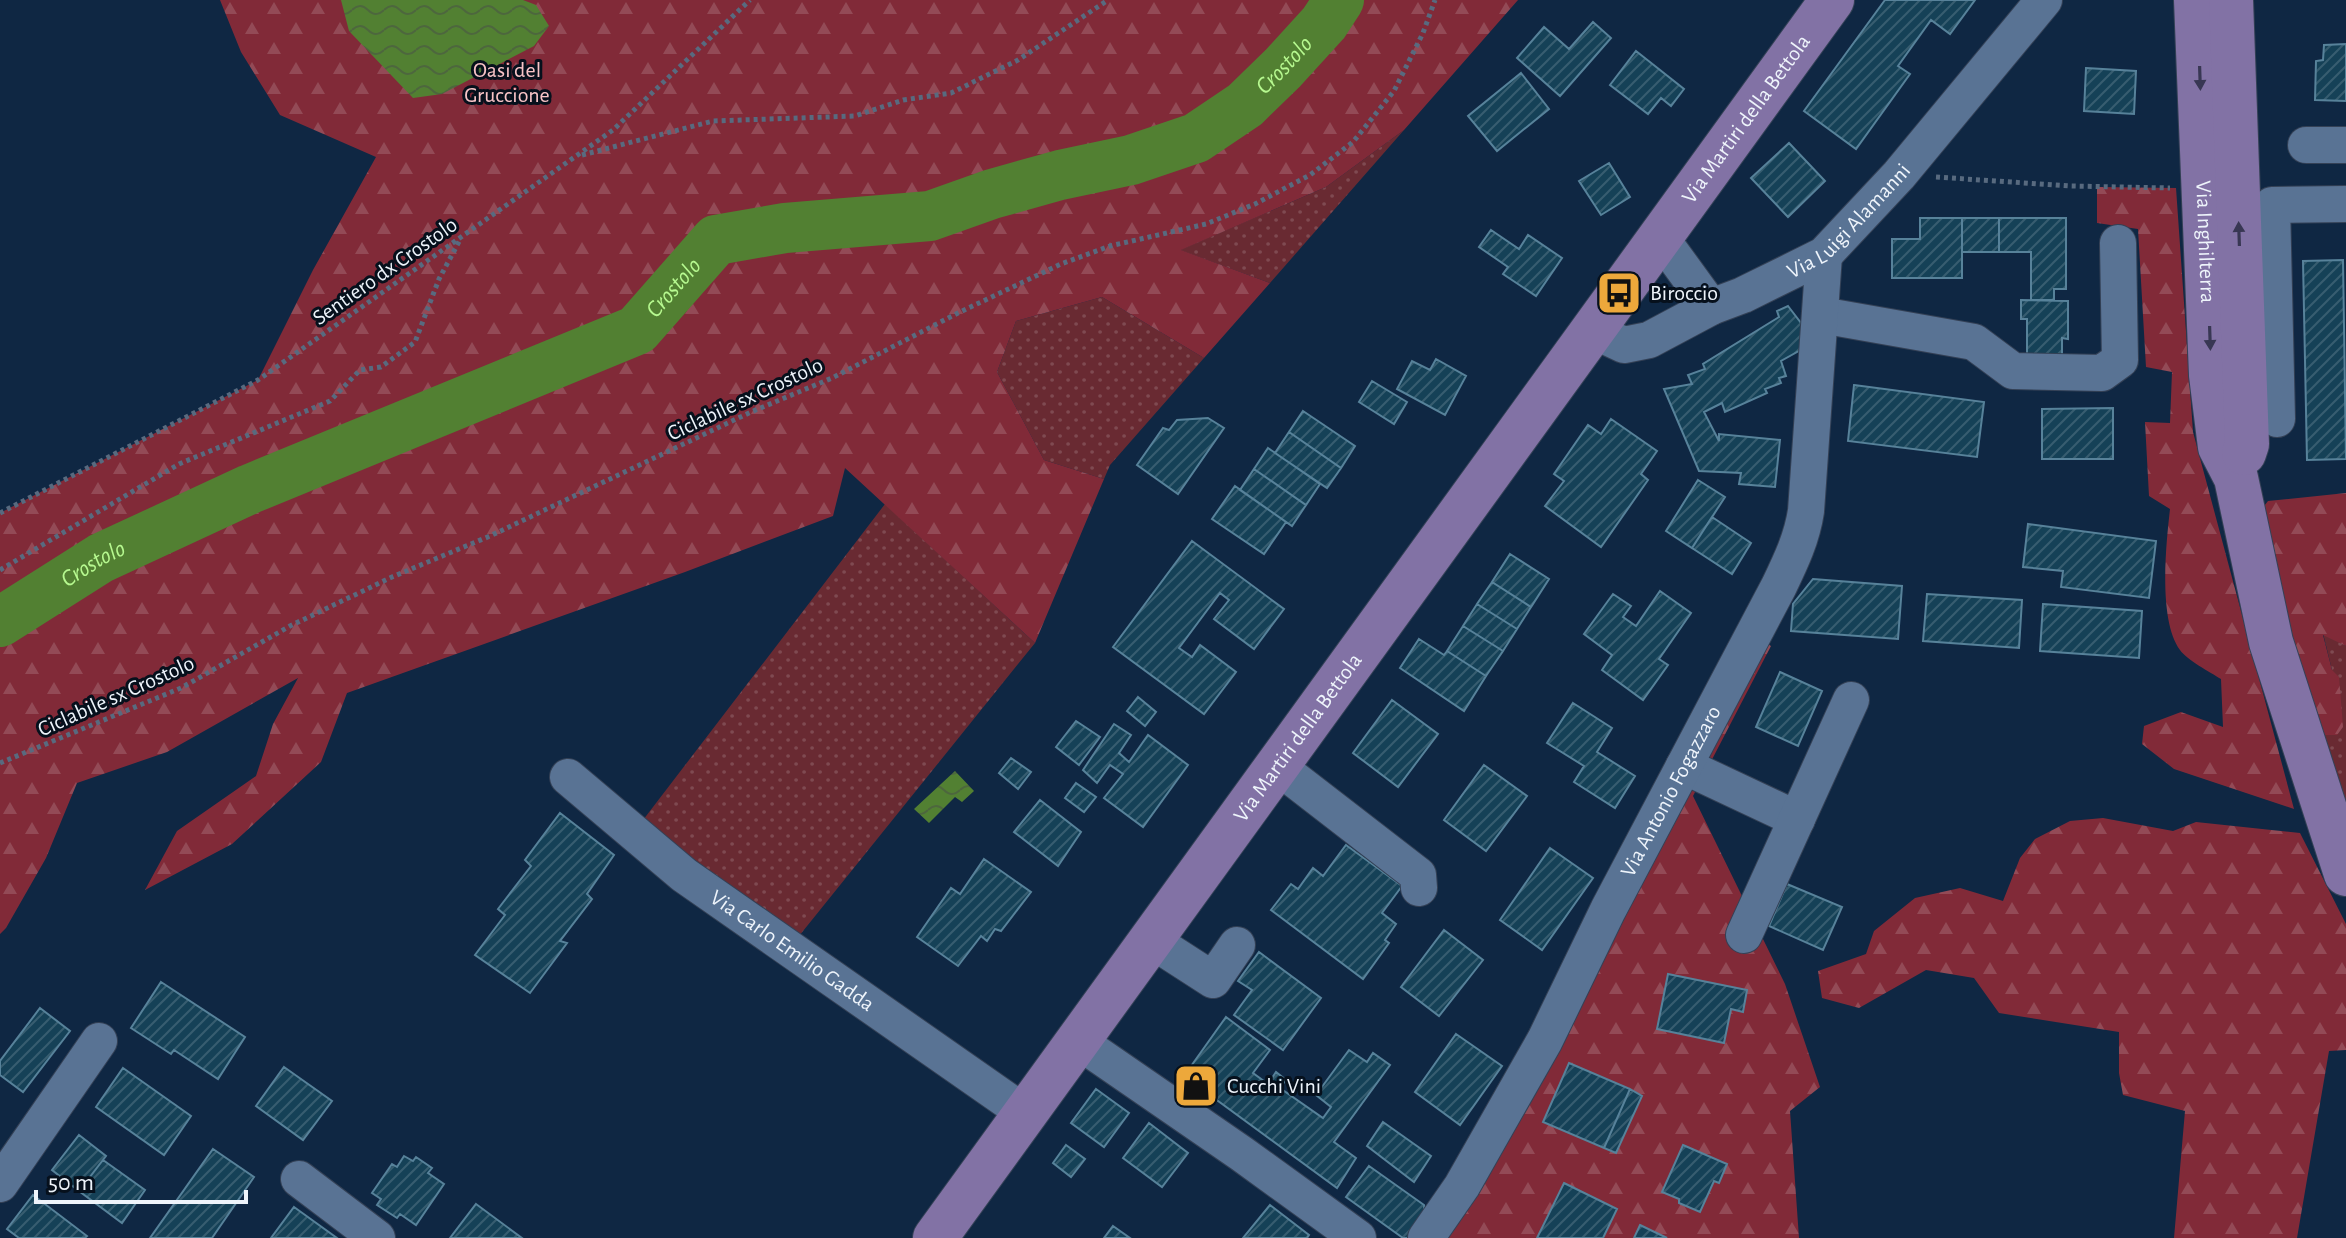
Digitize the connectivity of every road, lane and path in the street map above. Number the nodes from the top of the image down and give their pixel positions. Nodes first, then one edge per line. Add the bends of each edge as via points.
1 (750, 0) edge
2 (1108, 0) edge
3 (1435, 0) edge
4 (1832, 0) edge
5 (2044, 0) edge
6 (2196, 0) edge
7 (2231, 0) edge
8 (2306, 145) dead end
9 (2346, 145) edge
10 (576, 156) junction
11 (1899, 175) junction
12 (2176, 188) dead end
13 (2346, 204) edge
14 (461, 237) junction
15 (1660, 237) junction
16 (2118, 243) dead end
17 (1824, 255) junction
18 (1711, 307) junction
19 (1821, 315) junction
20 (1592, 330) junction
21 (2277, 419) dead end
22 (2236, 478) junction
23 (0, 513) edge
24 (0, 570) edge
25 (1851, 700) dead end
26 (0, 763) edge
27 (1277, 766) junction
28 (1684, 766) junction
29 (568, 777) dead end
30 (1797, 819) junction
31 (2346, 874) edge
32 (1419, 888) dead end
33 (1744, 935) dead end
34 (1151, 940) junction
35 (1237, 945) dead end
36 (99, 1041) dead end
37 (1078, 1041) junction
38 (1025, 1113) junction
39 (299, 1179) dead end
40 (0, 1184) edge
41 (377, 1238) edge
42 (935, 1238) edge
43 (1358, 1238) edge
44 (1426, 1238) edge

1 - 10 path, Sentiero dx Crostolo via 613,130
2 - 10 path via 1018,60 951,93 903,100 855,116 713,121
3 - 26 path, Ciclabile sx Crostolo via 1394,91 1353,142 1310,175 1206,224 1110,246 1061,264 832,378 290,626 181,688
4 - 15 main road, Via Martiri della Bettola
5 - 11 street, Via Luigi Alamanni
6 -> 22 main road, Via Inghilterra via 2211,375 2220,447
22 -> 7 main road, Via Inghilterra via 2247,444
8 - 9 street
10 - 14 path, Sentiero dx Crostolo
11 - 12 path
11 - 17 street, Via Luigi Alamanni
13 - 21 street via 2272,205
14 - 23 path, Sentiero dx Crostolo via 250,385
14 - 24 path via 415,342 381,367 360,370 330,401 179,464
15 - 18 street
15 - 20 main road, Via Martiri della Bettola
16 - 19 street via 2120,360 2102,373 2013,371 1974,342
17 - 18 street, Via Luigi Alamanni
17 - 19 street, Via Antonio Fogazzaro
18 - 20 street, Via Luigi Alamanni via 1649,340 1624,345
19 - 28 street, Via Antonio Fogazzaro via 1803,530
20 - 27 main road, Via Martiri della Bettola
22 - 31 main road, Via Inghilterra via 2271,642
25 - 30 street
27 - 32 street via 1418,875
27 - 34 main road, Via Martiri della Bettola
28 - 30 street
28 - 44 street, Via Antonio Fogazzaro via 1545,1040 1462,1186
29 - 38 street, Via Carlo Emilio Gadda via 684,875
30 - 33 street
34 - 35 street via 1213,980
34 - 37 main road, Via Martiri della Bettola
36 - 40 street
37 - 38 main road, Via Martiri della Bettola
37 - 43 street
38 - 42 main road, Via Martiri della Bettola
39 - 41 street

